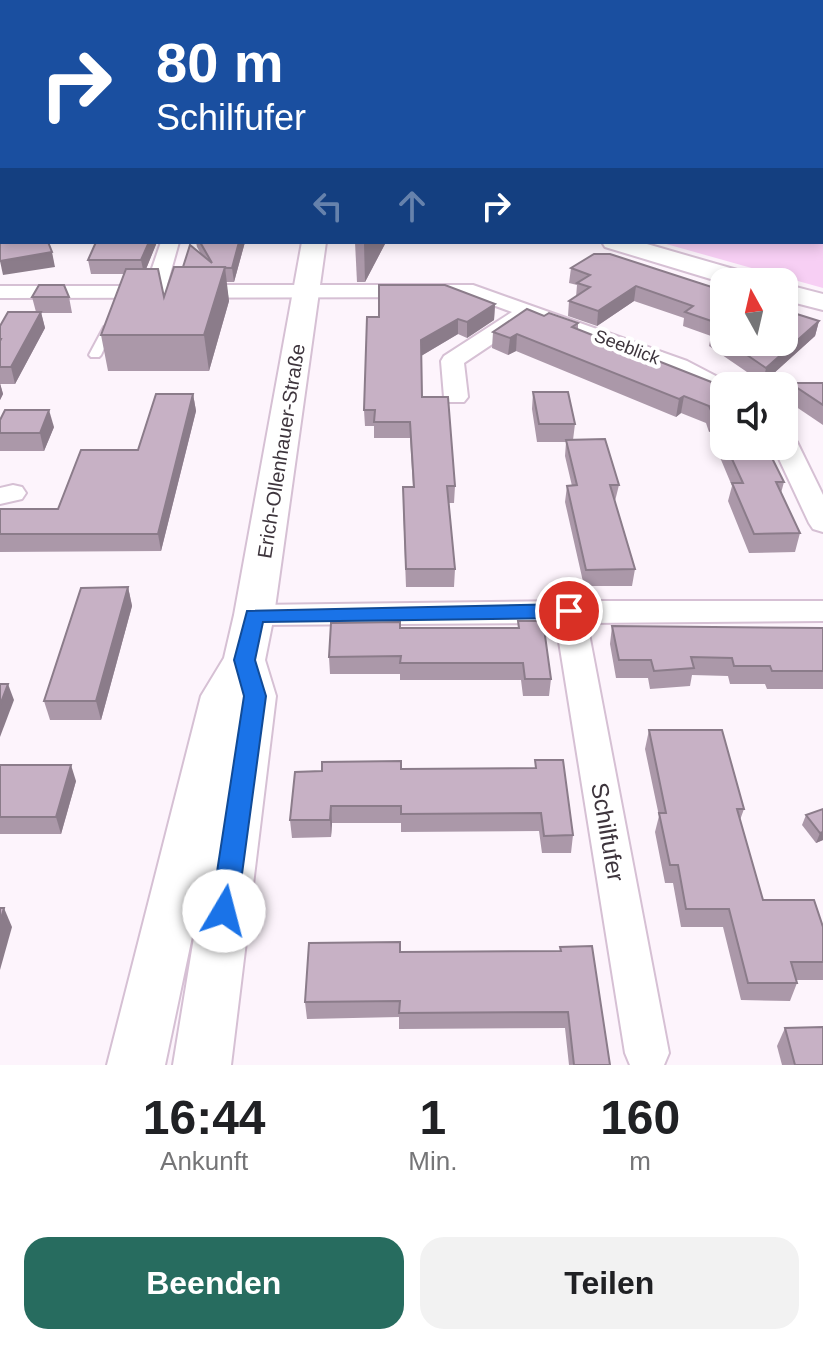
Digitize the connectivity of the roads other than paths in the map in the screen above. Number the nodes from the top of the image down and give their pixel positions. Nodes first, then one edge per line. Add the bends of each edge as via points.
1 (169, 244) edge
2 (314, 244) edge
3 (621, 244) edge
4 (710, 270) edge
5 (155, 290) junction
6 (306, 290) junction
7 (2, 296) edge
8 (798, 296) edge
9 (823, 302) edge
10 (529, 310) junction
11 (114, 316) edge
12 (95, 355) dead end
13 (710, 380) edge
14 (456, 397) dead end
15 (793, 460) edge
16 (823, 523) edge
17 (569, 611) junction
18 (823, 611) edge
19 (249, 638) junction
20 (647, 1053) dead end
21 (136, 1065) edge
22 (202, 1065) edge

1 - 5 street
2 - 6 street, Erich-Ollenhauer-Straße
3 - 4 street
5 - 6 street, Seeblick
5 - 7 street, Seeblick via 124,297
6 - 10 street, Seeblick via 473,291
6 - 19 street, Erich-Ollenhauer-Straße
8 - 9 street
10 - 13 street, Seeblick
10 - 14 street via 452,361
11 - 12 lane
15 - 16 street
17 - 18 street
17 - 19 street
17 - 20 street, Schilfufer
19 - 21 street, Erich-Ollenhauer-Straße via 222,696
19 - 22 street, Erich-Ollenhauer-Straße via 255,696

